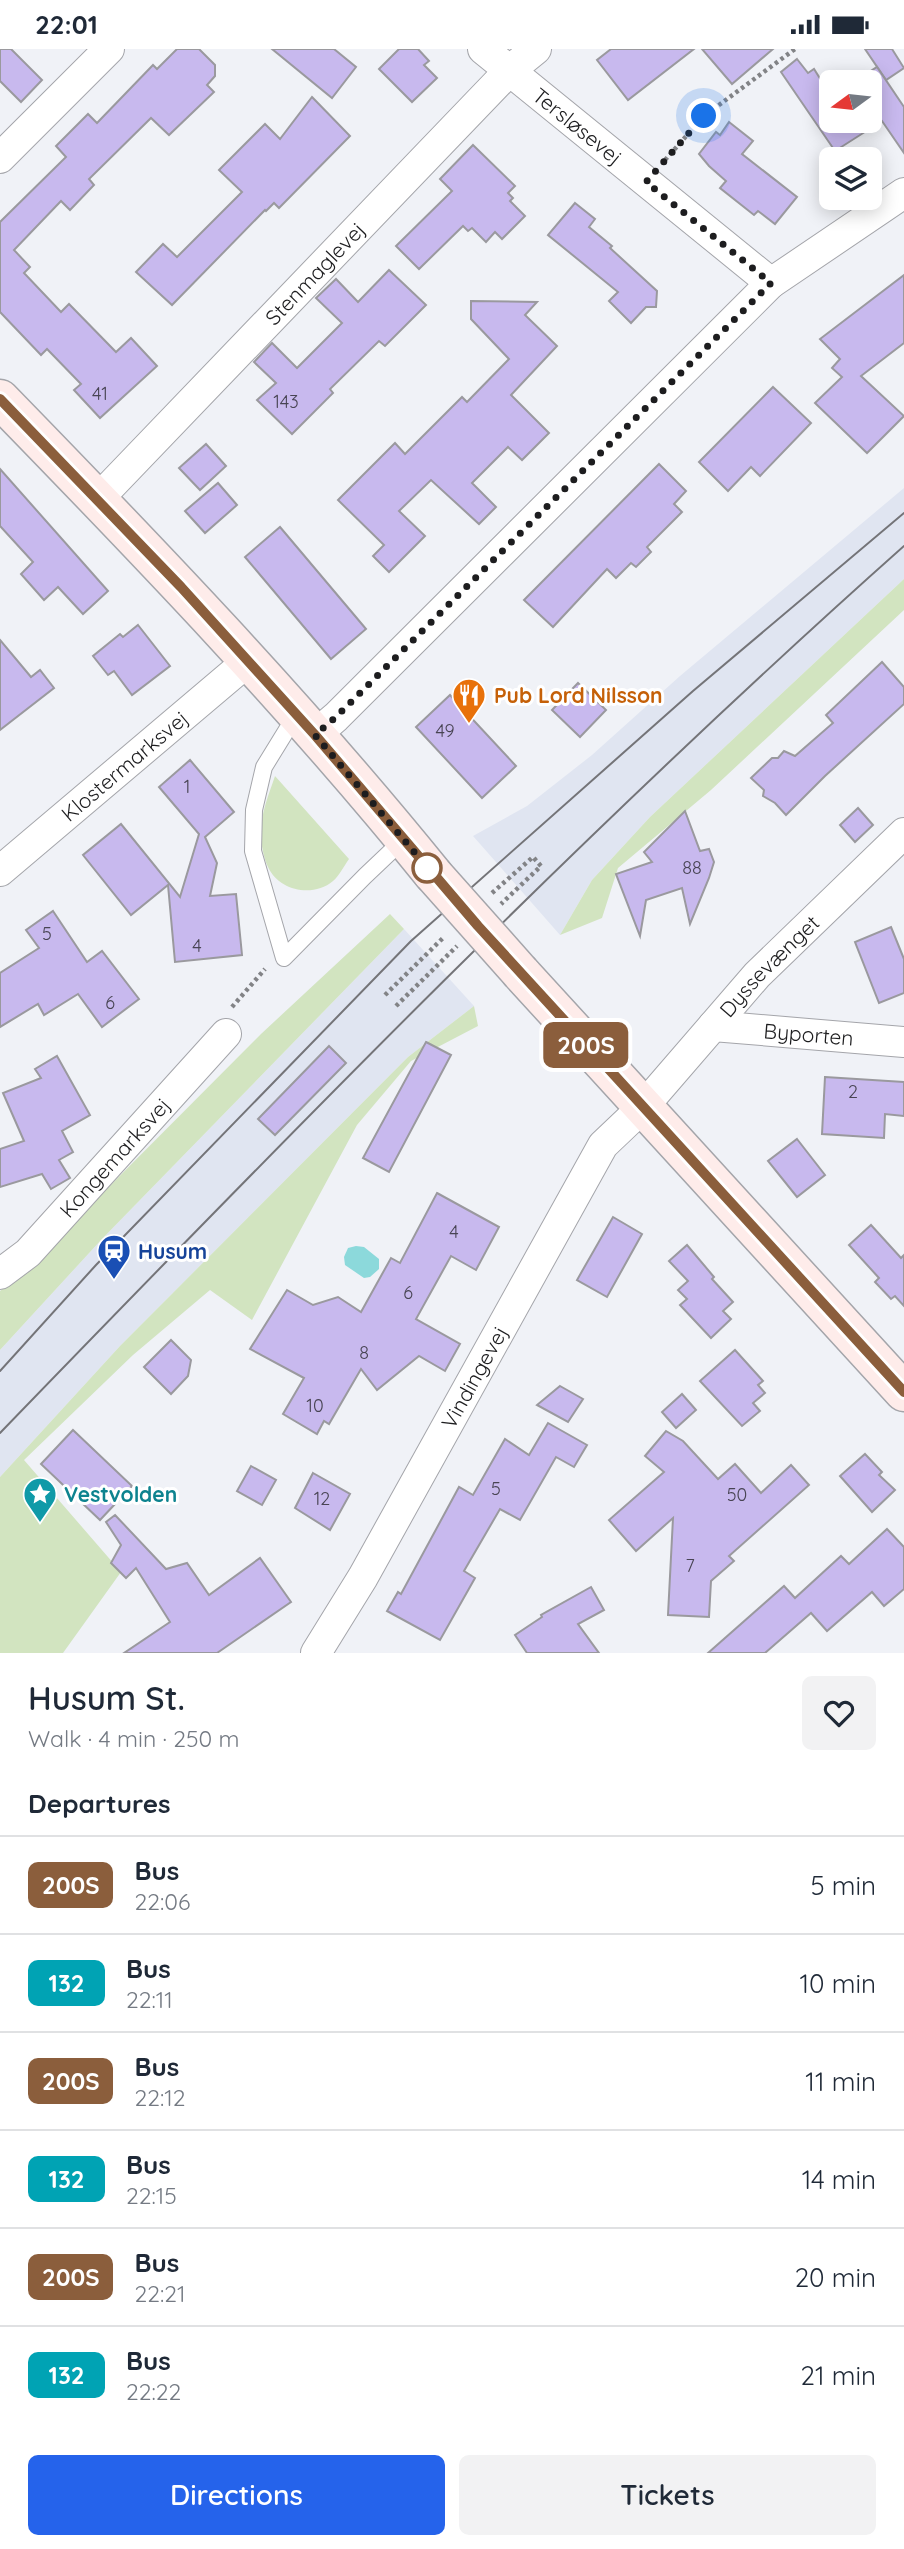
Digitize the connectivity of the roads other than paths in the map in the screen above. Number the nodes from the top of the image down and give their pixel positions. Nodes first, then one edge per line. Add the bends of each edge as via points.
1 (108, 49) edge
2 (483, 49) edge
3 (536, 49) edge
4 (509, 71) junction
5 (0, 159) edge
6 (904, 193) edge
7 (771, 283) junction
8 (0, 399) edge
9 (98, 499) junction
10 (248, 661) junction
11 (305, 725) junction
12 (904, 833) edge
13 (404, 839) junction
14 (0, 871) edge
15 (228, 1021) road end
16 (713, 1026) junction
17 (904, 1042) edge
18 (643, 1107) junction
19 (0, 1274) edge
20 (904, 1392) edge
21 (316, 1653) edge

1 - 5 street
2 - 4 street, Tersløsevej
3 - 4 street, Stenmaglevej
4 - 7 street, Tersløsevej
4 - 9 street, Stenmaglevej
6 - 7 street
7 - 11 street via 336,717
8 - 9 street
9 - 10 street
10 - 11 street
10 - 14 street, Klostermarksvej
11 - 13 street
11 - 13 lane via 264,767 254,810 253,851 284,958
12 - 16 street, Dyssevænget via 757,975
13 - 18 street, bridge
15 - 19 street, Kongemarksvej via 28,1253
16 - 17 street, Byporten
16 - 18 street, Dyssevænget
18 - 20 street
18 - 21 street, Vindingevej via 603,1145

